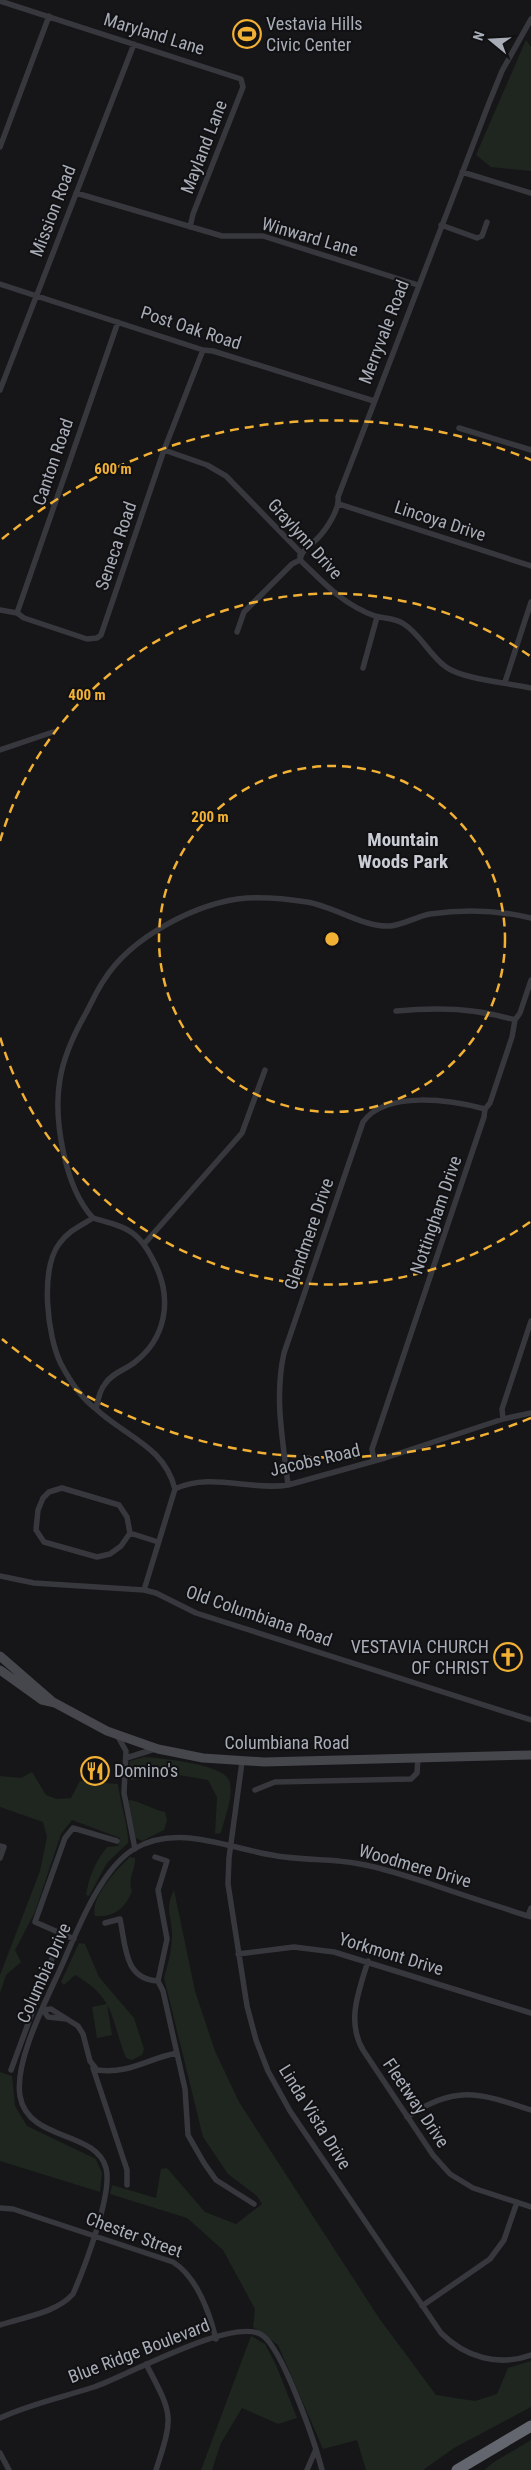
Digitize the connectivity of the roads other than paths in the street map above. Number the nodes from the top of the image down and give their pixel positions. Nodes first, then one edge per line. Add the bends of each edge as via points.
1 (0, 1) edge
2 (49, 16) junction
3 (531, 19) edge
4 (134, 44) junction
5 (241, 79) joint
6 (0, 146) edge
7 (462, 172) junction
8 (76, 193) junction
9 (530, 193) edge
10 (487, 222) dead end
11 (441, 226) junction
12 (190, 227) junction
13 (0, 284) edge
14 (418, 285) junction
15 (36, 294) junction
16 (118, 322) junction
17 (203, 350) junction
18 (0, 390) edge
19 (374, 402) junction
20 (458, 428) dead end
21 (164, 450) junction
22 (531, 450) edge
23 (339, 504) junction
24 (300, 560) junction
25 (531, 566) edge
26 (531, 602) edge
27 (0, 610) edge
28 (17, 613) junction
29 (377, 617) junction
30 (237, 632) dead end
31 (363, 668) dead end
32 (505, 682) junction
33 (531, 688) edge
34 (53, 732) dead end
35 (0, 750) edge
36 (531, 918) edge
37 (531, 980) edge
38 (396, 1011) dead end
39 (515, 1020) junction
40 (265, 1070) dead end
41 (485, 1109) junction
42 (93, 1218) junction
43 (145, 1243) junction
44 (531, 1321) edge
45 (96, 1409) junction
46 (531, 1413) edge
47 (503, 1419) junction
48 (374, 1461) junction
49 (288, 1485) junction
50 (175, 1489) junction
51 (130, 1533) junction
52 (158, 1542) junction
53 (0, 1576) edge
54 (144, 1590) junction
55 (0, 1656) edge
56 (0, 1670) edge
57 (55, 1703) junction
58 (531, 1712) edge
59 (530, 1720) edge
60 (117, 1735) junction
61 (158, 1749) junction
62 (531, 1755) edge
63 (126, 1758) junction
64 (418, 1758) junction
65 (242, 1762) junction
66 (255, 1790) dead end
67 (117, 1841) dead end
68 (230, 1845) junction
69 (0, 1846) edge
70 (135, 1849) junction
71 (0, 1858) edge
72 (155, 1858) dead end
73 (531, 1908) edge
74 (530, 1916) edge
75 (104, 1923) dead end
76 (61, 1934) junction
77 (74, 1939) junction
78 (238, 1954) junction
79 (368, 1961) junction
80 (158, 1981) junction
81 (42, 2010) junction
82 (531, 2013) edge
83 (177, 2053) junction
84 (93, 2068) junction
85 (10, 2070) dead end
86 (531, 2110) edge
87 (407, 2117) junction
88 (127, 2185) dead end
89 (517, 2202) junction
90 (254, 2204) dead end
91 (531, 2207) edge
92 (0, 2208) edge
93 (94, 2236) junction
94 (422, 2306) junction
95 (0, 2325) edge
96 (216, 2339) junction
97 (531, 2355) edge
98 (146, 2364) junction
99 (0, 2418) edge
100 (531, 2426) edge
101 (316, 2449) junction
102 (0, 2453) edge
103 (9, 2470) edge
104 (156, 2470) edge
105 (307, 2470) edge
106 (322, 2470) edge
107 (457, 2470) edge

1 - 2 street, Maryland Lane
2 - 4 street, Maryland Lane
2 - 6 street
3 - 7 street, Merryvale Road via 502,71
4 - 5 street, Maryland Lane
4 - 8 street, Mission Road
5 - 12 street, Mayland Lane via 243,87
7 - 9 street
7 - 11 street, Merryvale Road
8 - 12 street, Winward Lane
8 - 15 street, Mission Road
10 - 11 street via 482,236 478,238
11 - 14 street, Merryvale Road
12 - 14 street, Winward Lane via 228,238 263,236
13 - 15 street, Post Oak Road
14 - 19 street, Merryvale Road
15 - 16 street, Post Oak Road
15 - 18 street, Mission Road
16 - 17 street, Post Oak Road
16 - 28 street, Canton Road
17 - 19 street, Post Oak Road
17 - 21 street, Seneca Road
19 - 23 street, Merryvale Road via 338,497
20 - 22 street
21 - 24 street, Graylynn Drive via 207,465 226,476 300,552
21 - 28 street, Seneca Road via 105,628 97,638 87,639
23 - 24 street, Merryvale Road via 319,537 301,552
23 - 25 street, Lincoya Drive
24 - 29 street, Graylynn Drive via 341,600
24 - 30 street, Merryvale Road via 244,612
26 - 32 street
27 - 28 street
29 - 31 street
29 - 32 street, Graylynn Drive via 390,617 404,624 445,667 457,674
32 - 33 street, Graylynn Drive
34 - 35 street
36 - 42 street via 478,910 429,914 390,926 309,902 267,897 213,905 154,931 128,952 104,979 72,1039 63,1064 58,1092 61,1144 74,1185
37 - 39 street, Nottingham Drive
38 - 39 street via 469,1009
39 - 41 street, Nottingham Drive via 490,1103
40 - 43 street via 242,1133
41 - 48 street, Nottingham Drive via 372,1449
41 - 49 street, Glendmere Drive via 459,1102 404,1101 380,1106 363,1122 278,1378
42 - 43 street via 127,1229
42 - 45 street via 71,1231 58,1245 49,1269 47,1299 60,1363 86,1402
43 - 45 street via 162,1279 166,1300 159,1334 143,1355 104,1384
44 - 47 street via 502,1409
45 - 50 street via 164,1462
46 - 47 street, Jacobs Road
47 - 48 street, Jacobs Road
48 - 49 street, Jacobs Road
49 - 50 street, Jacobs Road via 274,1488 206,1482
50 - 52 street
51 - 51 street via 127,1517 119,1505 71,1489 49,1492 43,1498 36,1519 36,1530 44,1542 97,1557 110,1554
51 - 52 street
52 - 54 street
53 - 54 street, Old Columbiana Road via 34,1583
54 - 59 street, Old Columbiana Road via 196,1613
55 - 57 main road, Columbiana Road
56 - 57 main road, Columbiana Road via 42,1700
57 - 60 main road, Columbiana Road
58 - 59 street
60 - 61 main road, Columbiana Road
60 - 63 street via 124,1746
61 - 63 street
61 - 65 main road, Columbiana Road
62 - 64 main road, Columbiana Road
63 - 70 street via 124,1793
64 - 65 main road, Columbiana Road
64 - 66 street via 417,1774 411,1779 275,1782
65 - 68 street, Linda Vista Drive
67 - 76 street via 73,1828 67,1834 35,1922
68 - 70 street, Woodmere Drive via 174,1838 150,1842
68 - 74 street, Woodmere Drive via 286,1858 370,1866
68 - 78 street, Linda Vista Drive via 228,1884
69 - 71 street via 4,1847
70 - 77 street, Columbia Drive via 113,1868
72 - 80 street via 167,1861 158,1890 167,1939
73 - 74 street
75 - 80 street via 120,1920 132,1969 145,1980
76 - 77 street
76 - 85 street
77 - 81 street, Columbia Drive
78 - 79 street, Yorkmont Drive via 307,1948
78 - 94 street, Linda Vista Drive via 250,2023 275,2085
79 - 82 street, Yorkmont Drive
79 - 87 street, Fleetway Drive via 354,2009 356,2032 363,2050
80 - 83 street
81 - 84 street via 48,2017 66,2019 80,2030
81 - 93 street, Columbia Drive via 22,2063 19,2086 22,2102 29,2116 40,2125 85,2145 102,2159 107,2170 106,2184
83 - 84 street via 123,2070
83 - 90 street via 188,2135 193,2145 216,2180
84 - 88 street via 127,2170
86 - 87 street via 488,2096 462,2094 434,2100
87 - 89 street, Fleetway Drive via 450,2174 473,2188
89 - 91 street, Fleetway Drive
89 - 94 street via 504,2240 490,2259
92 - 93 street, Chester Street via 13,2209
93 - 95 street, Columbia Drive via 82,2274 67,2301
93 - 96 street, Chester Street via 182,2268 191,2277
94 - 97 street, Linda Vista Drive via 441,2333 461,2350 480,2358 501,2360
96 - 98 street, Blue Ridge Boulevard
96 - 101 street, Blue Ridge Boulevard via 254,2332 269,2342 281,2362
98 - 99 street, Blue Ridge Boulevard via 95,2387
98 - 104 street via 167,2403 170,2419
100 - 107 highway
101 - 105 street
101 - 106 street, Blue Ridge Boulevard
102 - 103 street

